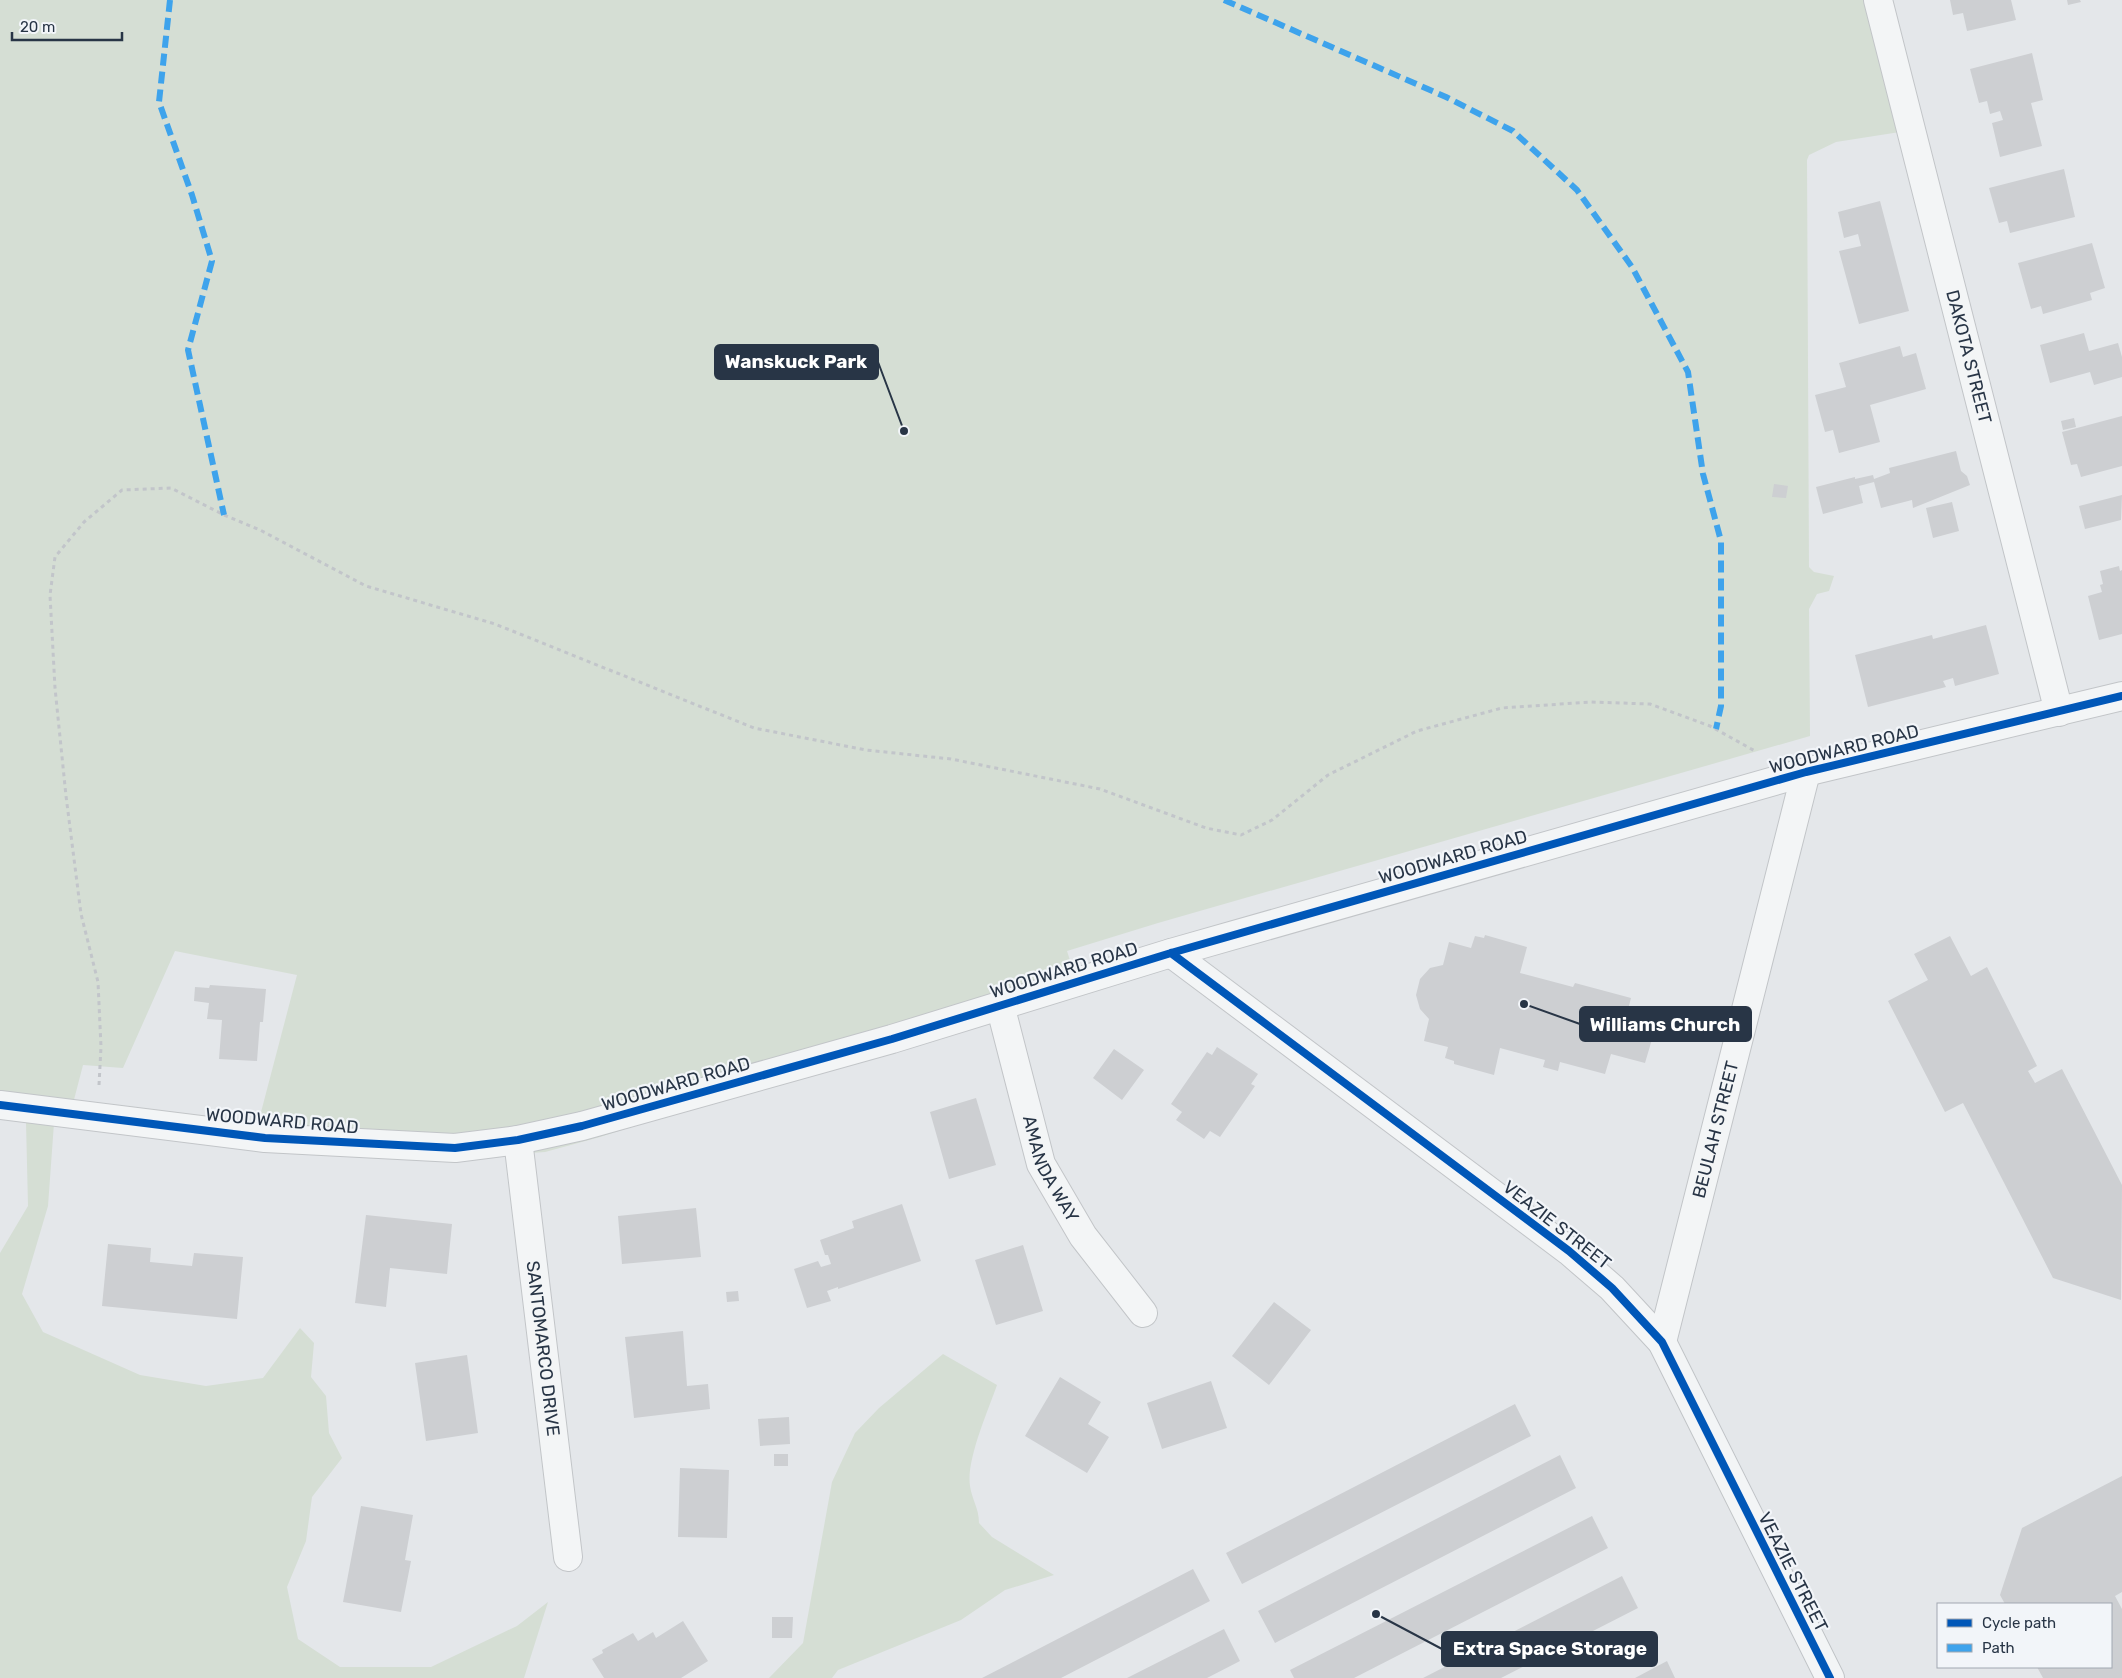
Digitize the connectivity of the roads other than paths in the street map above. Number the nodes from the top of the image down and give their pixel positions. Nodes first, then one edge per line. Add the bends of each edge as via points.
1 (1878, 0) edge
2 (2122, 696) edge
3 (2059, 712) junction
4 (1806, 772) junction
5 (1171, 953) junction
6 (1000, 1005) junction
7 (0, 1105) edge
8 (518, 1140) junction
9 (1143, 1313) dead end
10 (1662, 1342) junction
11 (568, 1557) dead end
12 (1830, 1678) edge

1 - 3 street, DAKOTA STREET
2 - 3 street, WOODWARD ROAD
3 - 4 street, WOODWARD ROAD
4 - 5 street, WOODWARD ROAD
4 - 10 street, BEULAH STREET
5 - 6 street, WOODWARD ROAD
5 - 10 street, VEAZIE STREET via 1569,1251 1612,1288
6 - 8 street, WOODWARD ROAD via 685,1098
6 - 9 street, AMANDA WAY via 1041,1164 1083,1236
7 - 8 street, WOODWARD ROAD via 265,1138 455,1148
8 - 11 street, SANTOMARCO DRIVE
10 - 12 street, VEAZIE STREET

